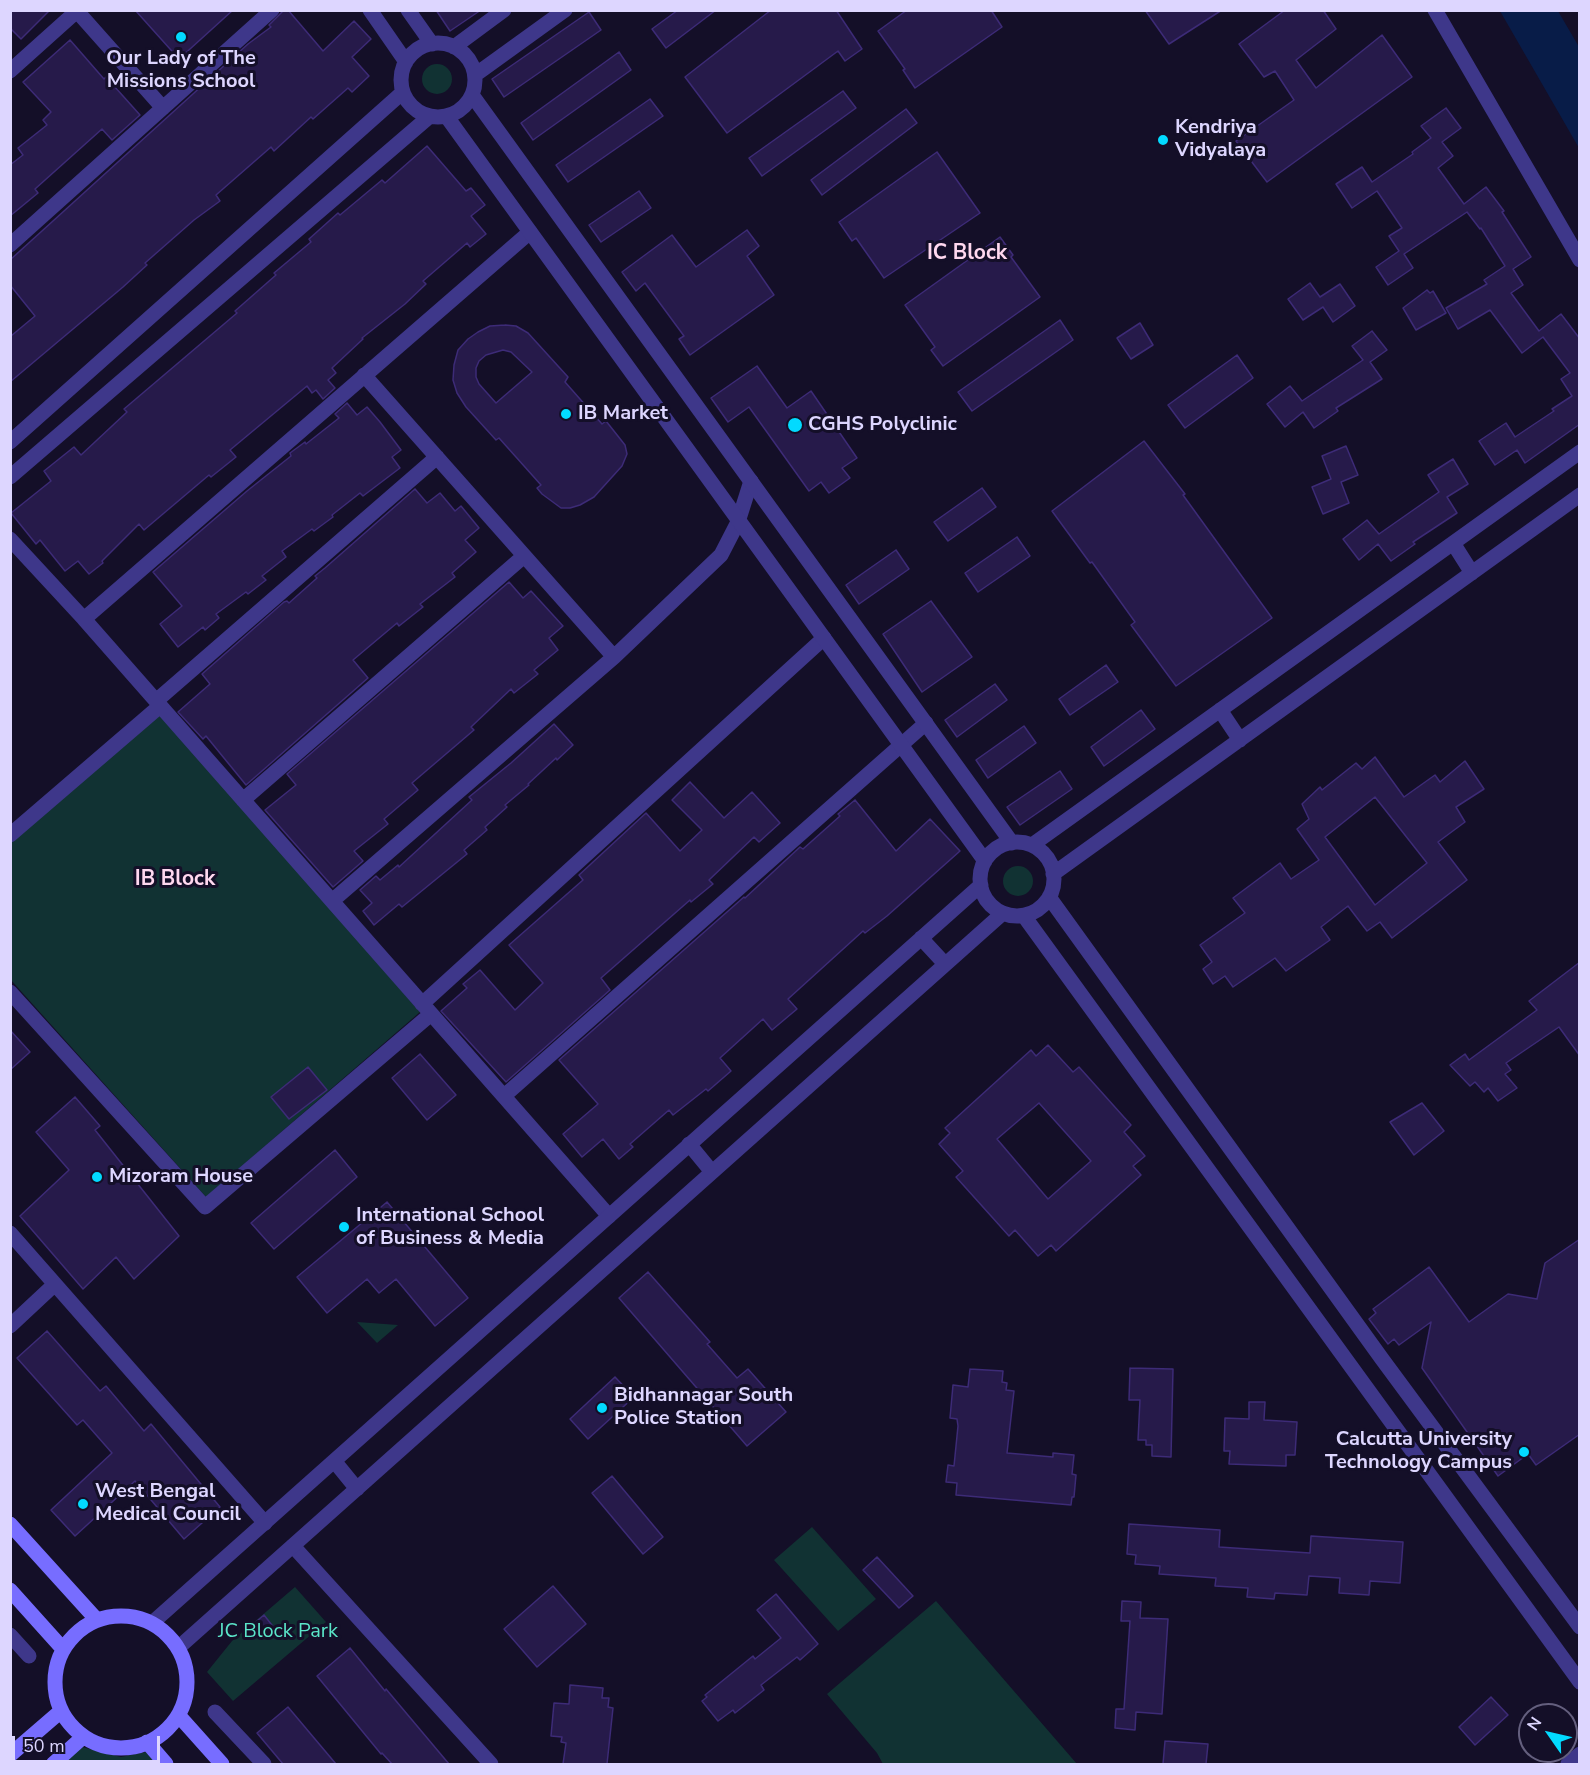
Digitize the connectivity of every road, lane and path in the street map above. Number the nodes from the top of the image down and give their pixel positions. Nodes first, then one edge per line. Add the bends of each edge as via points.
1 (272, 10) edge
2 (370, 10) edge
3 (408, 10) edge
4 (504, 10) edge
5 (565, 10) edge
6 (1435, 10) edge
7 (77, 11) edge
8 (432, 44) junction
9 (454, 47) junction
10 (406, 62) junction
11 (10, 71) edge
12 (475, 75) junction
13 (403, 92) junction
14 (472, 95) junction
15 (163, 108) junction
16 (430, 116) junction
17 (447, 117) junction
18 (530, 232) junction
19 (10, 245) edge
20 (1580, 260) edge
21 (364, 375) junction
22 (37, 418) junction
23 (54, 439) junction
24 (10, 442) edge
25 (1580, 452) edge
26 (437, 457) junction
27 (10, 477) edge
28 (751, 481) junction
29 (1580, 495) edge
30 (738, 522) junction
31 (10, 539) edge
32 (1453, 543) junction
33 (524, 556) junction
34 (1473, 573) junction
35 (84, 619) junction
36 (824, 638) junction
37 (614, 657) junction
38 (158, 704) junction
39 (1220, 710) junction
40 (926, 723) junction
41 (1240, 740) junction
42 (901, 745) junction
43 (243, 800) junction
44 (10, 836) edge
45 (1012, 843) junction
46 (1032, 845) junction
47 (985, 861) junction
48 (1053, 874) junction
49 (981, 885) junction
50 (1049, 897) junction
51 (332, 901) junction
52 (1003, 913) junction
53 (1024, 916) junction
54 (921, 938) junction
55 (945, 964) junction
56 (10, 992) edge
57 (427, 1009) junction
58 (504, 1096) junction
59 (689, 1144) junction
60 (712, 1172) junction
61 (609, 1216) junction
62 (10, 1233) edge
63 (55, 1284) junction
64 (10, 1326) edge
65 (335, 1462) junction
66 (357, 1489) junction
67 (265, 1523) junction
68 (10, 1524) edge
69 (293, 1546) junction
70 (10, 1590) edge
71 (97, 1620) junction
72 (152, 1623) junction
73 (1580, 1627) edge
74 (10, 1635) edge
75 (178, 1648) junction
76 (63, 1649) junction
77 (29, 1656) dead end
78 (1580, 1682) edge
79 (61, 1711) junction
80 (215, 1712) dead end
81 (180, 1717) junction
82 (83, 1737) junction
83 (147, 1742) junction
84 (1580, 1754) edge
85 (10, 1755) edge
86 (53, 1764) edge
87 (166, 1764) edge
88 (222, 1764) edge
89 (264, 1764) edge
90 (491, 1764) edge
91 (1568, 1764) edge

1 - 15 street
2 - 10 street
3 - 8 street
4 - 9 street
5 - 12 street
6 - 20 street
7 - 11 street
7 - 15 street
8 - 9 street
8 - 10 street
9 - 12 street via 465,54
10 - 13 street via 401,80
12 - 14 street
13 - 16 street via 418,112
13 - 22 street
14 - 17 street via 459,111
14 - 28 street
15 - 19 street
16 - 17 street
16 - 23 street
17 - 18 street
18 - 21 street
18 - 30 street
21 - 26 street
21 - 35 street
22 - 23 street
22 - 24 street
23 - 27 street
25 - 32 street
26 - 33 street
26 - 38 street
28 - 30 street
28 - 40 street
29 - 34 street
30 - 36 street
30 - 37 street via 722,555
31 - 35 street
32 - 34 street
32 - 39 street
33 - 37 street
33 - 43 street
34 - 41 street
35 - 38 street
36 - 42 street
36 - 57 street
37 - 51 street
38 - 43 street
38 - 44 street
39 - 41 street
39 - 46 street
40 - 42 street
40 - 45 street
41 - 48 street
42 - 47 street
42 - 58 street
43 - 51 street
45 - 46 street
45 - 47 street via 999,846
46 - 48 street via 1052,864
47 - 49 street
48 - 50 street
49 - 52 street via 988,903
49 - 54 street
50 - 53 street via 1038,910
50 - 73 street
51 - 57 street
52 - 53 street
52 - 55 street
53 - 78 street
54 - 55 street
54 - 59 street
55 - 60 street
56 - 57 street via 205,1207
57 - 58 street
58 - 61 street
59 - 60 street
59 - 61 street
60 - 66 street
61 - 65 street
62 - 63 street
63 - 64 street
63 - 67 street
65 - 66 street
65 - 67 street
66 - 69 street
67 - 72 street
68 - 71 main road
69 - 75 street
69 - 90 street
70 - 76 main road
71 - 72 main road via 125,1615
71 - 76 main road via 81,1628
72 - 75 main road
74 - 77 street
75 - 81 main road via 187,1675
76 - 79 main road via 56,1664 54,1687
79 - 82 main road
79 - 85 main road
80 - 89 street
81 - 83 main road via 162,1735
81 - 88 main road
82 - 83 main road via 99,1745 122,1748
82 - 86 main road
83 - 87 main road
84 - 91 street

